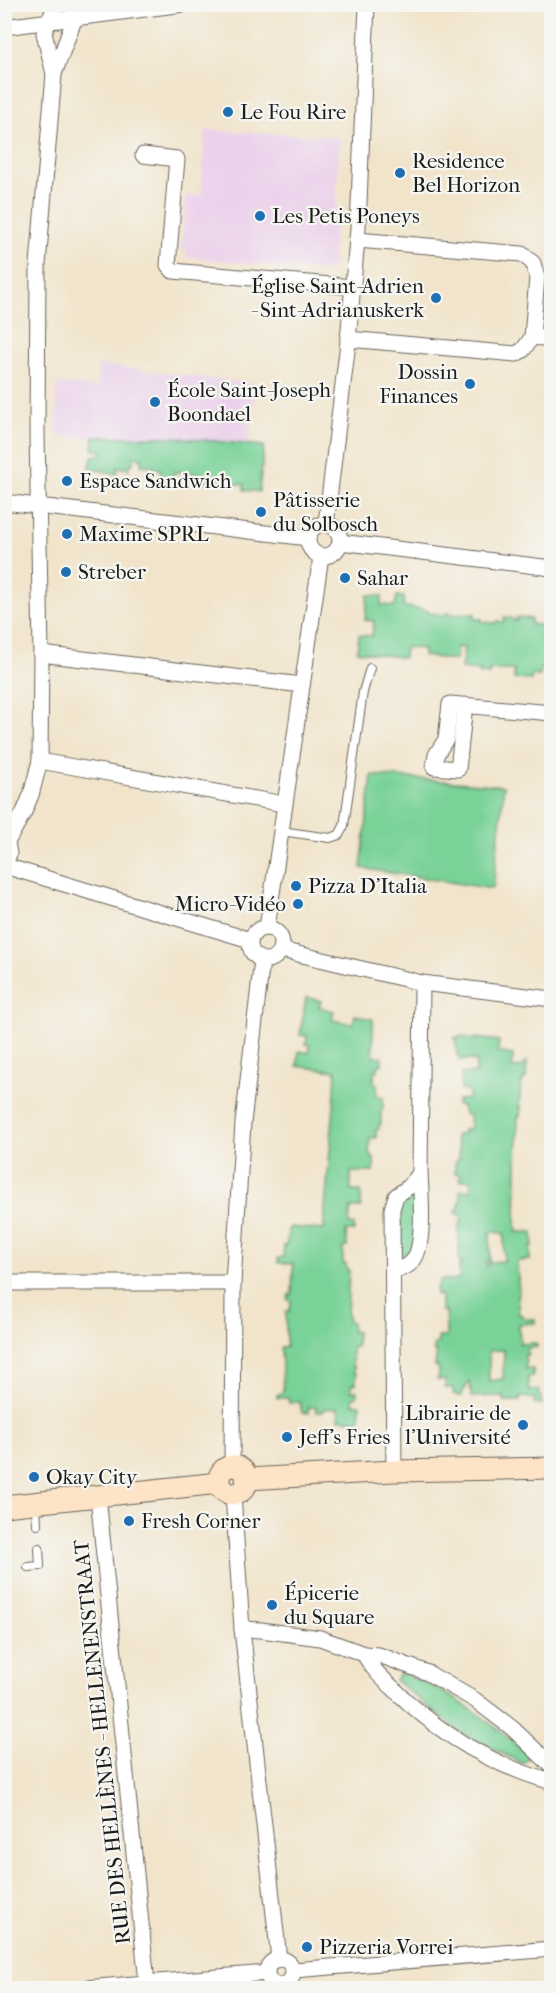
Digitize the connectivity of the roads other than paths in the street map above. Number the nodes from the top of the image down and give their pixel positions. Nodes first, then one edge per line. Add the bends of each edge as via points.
1 (56, 4) edge
2 (184, 4) edge
3 (367, 4) edge
4 (77, 12) edge
5 (49, 22) junction
6 (4, 27) edge
7 (54, 74) junction
8 (142, 155) dead end
9 (357, 240) junction
10 (544, 278) edge
11 (353, 287) junction
12 (532, 337) junction
13 (348, 339) junction
14 (552, 339) edge
15 (4, 502) edge
16 (39, 507) junction
17 (326, 524) junction
18 (308, 538) junction
19 (340, 542) junction
20 (321, 556) junction
21 (552, 568) edge
22 (41, 654) junction
23 (370, 668) dead end
24 (302, 685) junction
25 (465, 705) dead end
26 (552, 713) edge
27 (40, 761) junction
28 (284, 804) junction
29 (280, 831) junction
30 (6, 842) edge
31 (5, 868) edge
32 (267, 928) junction
33 (250, 940) junction
34 (281, 950) junction
35 (262, 960) junction
36 (422, 983) junction
37 (552, 999) edge
38 (420, 1173) junction
39 (393, 1271) junction
40 (4, 1282) edge
41 (233, 1283) junction
42 (552, 1468) edge
43 (394, 1471) junction
44 (233, 1481) junction
45 (98, 1496) junction
46 (35, 1503) junction
47 (4, 1506) edge
48 (37, 1525) dead end
49 (39, 1548) dead end
50 (28, 1567) dead end
51 (242, 1629) junction
52 (364, 1654) junction
53 (402, 1663) junction
54 (387, 1683) junction
55 (536, 1752) junction
56 (552, 1766) edge
57 (520, 1771) junction
58 (552, 1782) edge
59 (552, 1949) edge
60 (279, 1959) junction
61 (294, 1970) junction
62 (267, 1973) junction
63 (147, 1983) junction
64 (282, 1987) edge
65 (86, 1989) edge

1 - 5 street
2 - 4 street
3 - 9 street
4 - 5 street
4 - 7 street
5 - 6 street
5 - 7 street via 44,33
7 - 16 street via 38,264
8 - 11 street via 177,159 168,265 173,271
9 - 10 street via 522,254
9 - 11 street
10 - 12 street
11 - 13 street
12 - 13 street via 516,354
12 - 14 street
13 - 17 street
15 - 16 street
16 - 18 street
16 - 22 street
17 - 18 street via 314,527
17 - 19 street via 337,530
18 - 20 street via 311,550
19 - 20 street via 334,553
19 - 21 street
20 - 24 street
22 - 24 street
22 - 27 street
23 - 29 lane via 363,692 344,826 339,835 330,838
24 - 28 street
25 - 26 street
27 - 28 street
27 - 30 street via 24,812
28 - 29 street
29 - 32 street
30 - 31 street via 9,854
31 - 33 street
32 - 33 street via 258,930
32 - 34 street via 279,936
33 - 35 street via 252,953
34 - 35 street via 271,960
34 - 36 street
35 - 41 street via 243,1123
36 - 37 street
36 - 38 street
38 - 39 street via 396,1196 392,1209
38 - 39 street via 419,1247 408,1266
39 - 43 street
40 - 41 street
41 - 44 street
42 - 43 street
43 - 44 street
44 - 45 street
44 - 51 street
45 - 46 street
45 - 63 street, RUE DES HELLÈNES - HELLENENSTRAAT
46 - 47 street
46 - 48 lane
49 - 50 lane via 40,1566
51 - 52 street via 320,1638
51 - 60 street
52 - 53 street
52 - 54 street via 371,1668
53 - 54 street
53 - 55 street via 475,1700
54 - 57 street via 456,1740
55 - 56 street
55 - 57 street
57 - 58 street
59 - 61 street
60 - 61 street
60 - 62 street via 270,1964
61 - 64 street via 290,1981
62 - 63 street
62 - 64 street via 273,1983
63 - 65 street

